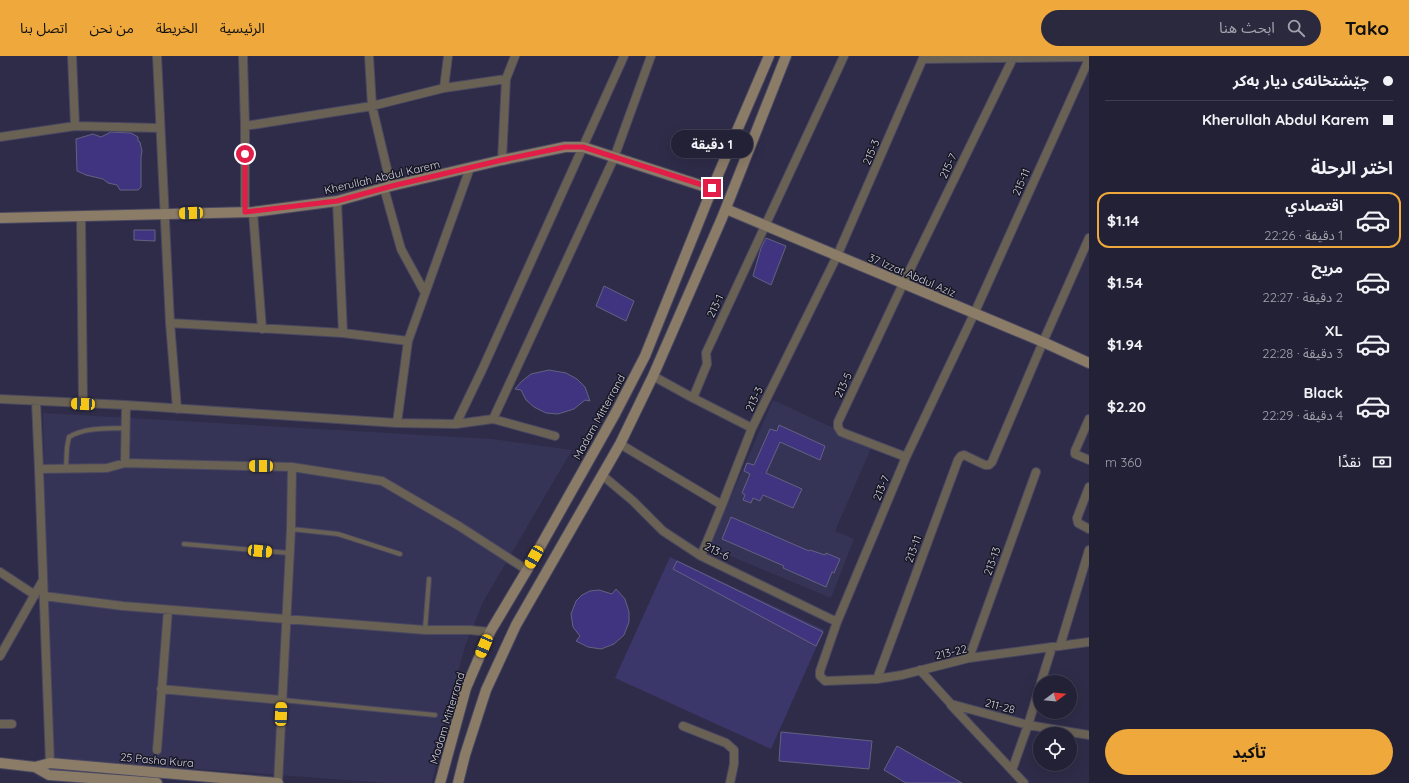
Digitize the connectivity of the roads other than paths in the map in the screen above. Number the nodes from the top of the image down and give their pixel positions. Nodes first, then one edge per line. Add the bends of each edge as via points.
1 (72, 56) edge
2 (157, 56) edge
3 (243, 56) edge
4 (369, 56) edge
5 (448, 56) edge
6 (515, 56) edge
7 (624, 56) edge
8 (651, 56) edge
9 (769, 56) edge
10 (786, 56) edge
11 (844, 56) edge
12 (1014, 57) edge
13 (924, 58) edge
14 (1089, 58) edge
15 (506, 79) junction
16 (444, 88) junction
17 (372, 106) junction
18 (75, 126) junction
19 (245, 126) junction
20 (160, 128) junction
21 (0, 137) edge
22 (583, 147) junction
23 (614, 158) junction
24 (502, 160) junction
25 (470, 168) junction
26 (388, 187) junction
27 (712, 188) junction
28 (337, 201) junction
29 (726, 209) junction
30 (249, 212) junction
31 (164, 214) junction
32 (81, 216) junction
33 (0, 218) edge
34 (765, 225) junction
35 (1089, 238) edge
36 (838, 256) junction
37 (902, 284) junction
38 (425, 293) junction
39 (974, 314) junction
40 (170, 324) junction
41 (262, 329) junction
42 (343, 334) junction
43 (408, 341) junction
44 (1042, 342) junction
45 (1089, 363) edge
46 (653, 376) junction
47 (693, 398) junction
48 (0, 399) edge
49 (36, 401) junction
50 (83, 404) junction
51 (126, 405) junction
52 (177, 408) junction
53 (493, 419) junction
54 (1089, 419) edge
55 (397, 423) junction
56 (456, 424) junction
57 (126, 428) junction
58 (752, 428) junction
59 (555, 436) dead end
60 (620, 444) junction
61 (906, 457) junction
62 (1089, 460) edge
63 (125, 463) junction
64 (292, 467) junction
65 (66, 468) junction
66 (39, 469) junction
67 (1036, 472) dead end
68 (602, 475) junction
69 (1089, 487) edge
70 (722, 505) junction
71 (1089, 528) edge
72 (291, 530) junction
73 (184, 544) dead end
74 (1089, 550) edge
75 (290, 553) junction
76 (400, 554) dead end
77 (701, 556) junction
78 (527, 570) junction
79 (0, 572) edge
80 (429, 579) dead end
81 (43, 580) junction
82 (35, 595) junction
83 (44, 596) junction
84 (168, 610) junction
85 (286, 618) junction
86 (837, 622) junction
87 (426, 630) junction
88 (490, 632) junction
89 (1089, 642) edge
90 (1056, 647) junction
91 (0, 656) edge
92 (968, 658) junction
93 (920, 670) junction
94 (1044, 675) edge
95 (820, 676) joint
96 (877, 679) junction
97 (161, 689) junction
98 (281, 700) junction
99 (951, 704) junction
100 (1033, 709) edge
101 (435, 714) dead end
102 (0, 724) edge
103 (12, 724) dead end
104 (1028, 725) junction
105 (683, 726) dead end
106 (1089, 735) edge
107 (157, 750) dead end
108 (0, 763) edge
109 (50, 763) junction
110 (34, 767) junction
111 (1012, 770) junction
112 (157, 783) edge
113 (278, 783) edge
114 (440, 783) edge
115 (458, 783) edge
116 (730, 783) edge
117 (1024, 783) edge

1 - 18 street
2 - 20 street
3 - 19 street
4 - 17 street
5 - 16 street
6 - 15 street
7 - 22 street
8 - 23 street
9 - 27 main road, Madam Mitterrand
10 - 29 main road
11 - 34 street, 213-1
12 - 13 street
12 - 14 street
12 - 37 street, 215-7
13 - 36 street, 215-3
14 - 39 street, 215-11
15 - 16 street
15 - 24 street
16 - 17 street
17 - 19 street
17 - 26 street
18 - 20 street
18 - 21 street
19 - 30 street
20 - 31 street
22 - 23 main road, Kherullah Abdul Karem
22 - 24 main road, Kherullah Abdul Karem via 565,147
22 - 56 street
23 - 27 main road, Kherullah Abdul Karem
23 - 53 street
24 - 25 main road, Kherullah Abdul Karem
25 - 26 main road, Kherullah Abdul Karem
25 - 38 street
26 - 28 main road, Kherullah Abdul Karem
26 - 38 street via 401,249
27 - 78 main road, Madam Mitterrand via 646,356
28 - 30 main road, Kherullah Abdul Karem
28 - 42 street
29 - 34 main road, 37 Izzat Abdul Aziz
29 - 46 main road
30 - 31 main road, Kherullah Abdul Karem
30 - 41 street
31 - 32 main road, Kherullah Abdul Karem
31 - 40 street
32 - 33 main road, Kherullah Abdul Karem
32 - 50 street
34 - 36 main road, 37 Izzat Abdul Aziz
34 - 47 street, 213-1 via 706,353 707,364
35 - 44 street
36 - 37 main road, 37 Izzat Abdul Aziz
36 - 58 street, 213-3
37 - 39 main road, 37 Izzat Abdul Aziz
37 - 61 street, 213-5 via 838,422 838,427 841,432
38 - 43 street
39 - 44 main road, 37 Izzat Abdul Aziz
39 - 61 street, 213-7
40 - 41 street
40 - 52 street
41 - 42 street
42 - 43 street
43 - 55 street
44 - 45 main road, 37 Izzat Abdul Aziz
44 - 96 street, 213-11 via 992,462 985,465 964,455 958,460
46 - 47 street
46 - 60 main road
47 - 58 street
48 - 49 street
49 - 50 street
49 - 66 street
50 - 51 street
51 - 52 street
51 - 57 street
52 - 55 street
53 - 56 street
53 - 59 street
54 - 62 street via 1075,454
55 - 56 street
57 - 63 street
57 - 65 lane via 87,430 69,437
58 - 70 street, 213-3
60 - 68 main road
60 - 70 street
61 - 86 street, 213-7
63 - 64 street
63 - 65 street via 107,468
64 - 72 street
64 - 78 street via 382,480
65 - 66 street
66 - 81 street
67 - 92 street, 213-13
68 - 77 street, 213-6 via 663,531
68 - 115 main road via 516,625 486,690
69 - 71 street via 1077,518 1078,523
70 - 77 street, 213-3
72 - 75 street
72 - 76 lane via 338,534
73 - 75 lane
74 - 90 street
75 - 85 street
77 - 86 street, 213-6
78 - 88 main road, Madam Mitterrand
79 - 82 street
80 - 87 lane
81 - 82 street
81 - 83 street
82 - 91 street
83 - 84 street
83 - 109 street
84 - 85 street
84 - 97 street
85 - 87 street
85 - 98 street
86 - 95 street, 213-7
87 - 88 street
88 - 114 main road, Madam Mitterrand via 466,688
89 - 90 street, 213-22
90 - 92 street, 213-22
90 - 94 street
92 - 93 street, 213-22
93 - 96 street, 213-22
93 - 99 street
95 - 96 street, 213-22 via 825,681
97 - 98 street
97 - 107 street
98 - 101 lane
98 - 113 street
99 - 104 street, 211-28
99 - 111 street
100 - 104 street
102 - 103 street
104 - 106 street, 211-28
104 - 111 street
105 - 116 street via 726,743 734,750
108 - 110 main road, 25 Pasha Kura
109 - 110 main road, 25 Pasha Kura
109 - 113 main road, 25 Pasha Kura
110 - 112 main road, 25 Pasha Kura via 49,775
111 - 117 street

